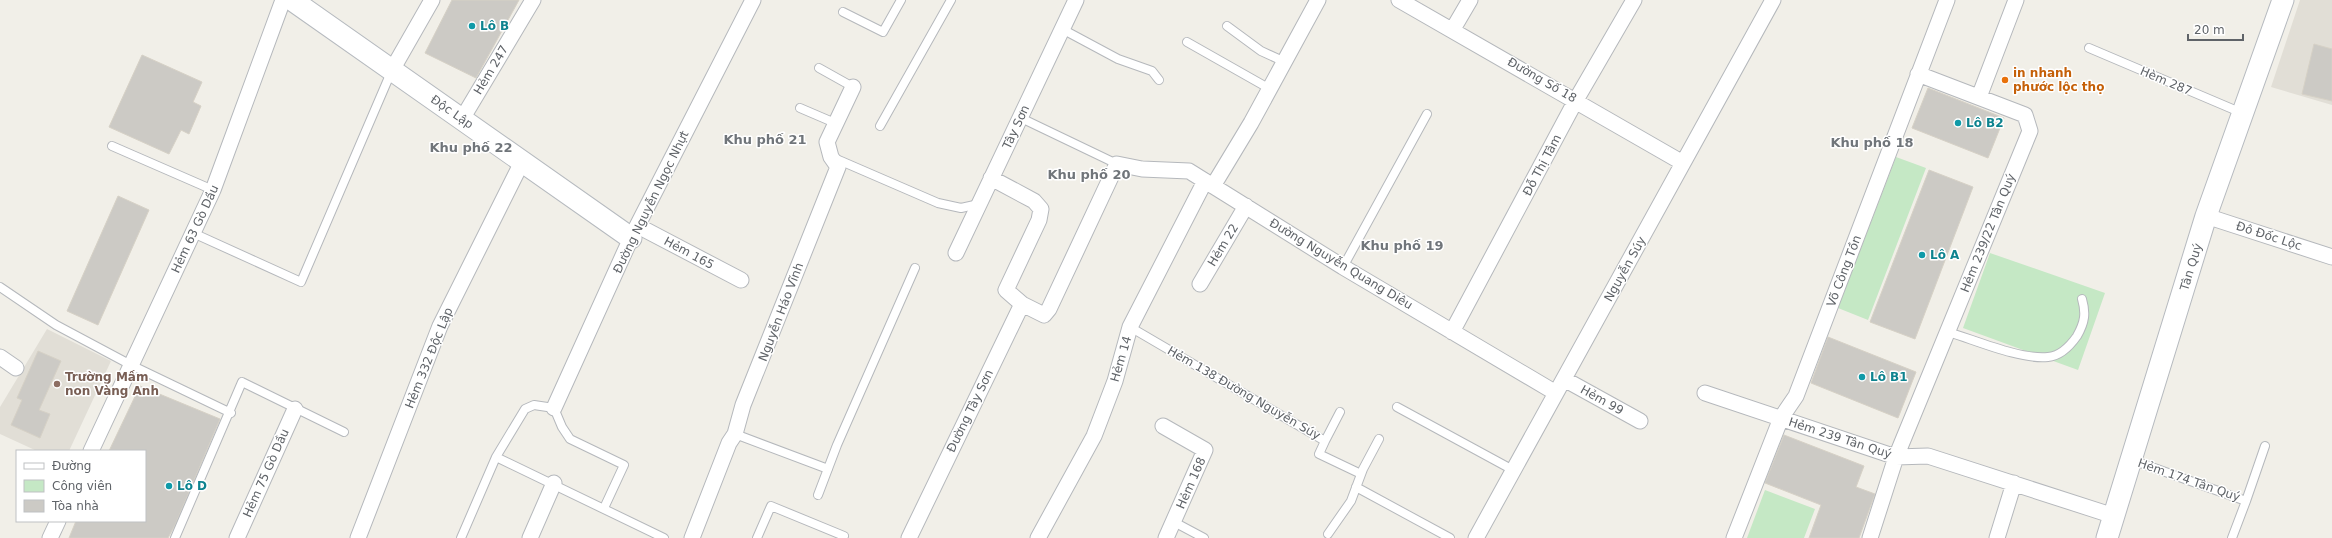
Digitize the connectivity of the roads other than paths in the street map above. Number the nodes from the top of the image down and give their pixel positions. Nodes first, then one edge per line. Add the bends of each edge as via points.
1 (283, 0) edge
2 (292, 0) edge
3 (432, 0) edge
4 (533, 0) edge
5 (753, 0) edge
6 (901, 0) edge
7 (951, 0) edge
8 (1076, 0) edge
9 (1318, 0) edge
10 (1400, 0) edge
11 (1470, 0) edge
12 (1634, 0) edge
13 (1773, 0) edge
14 (1947, 0) edge
15 (2016, 0) edge
16 (2283, 0) edge
17 (1415, 4) edge
18 (843, 12) dead end
19 (1228, 26) dead end
20 (1062, 29) junction
21 (1453, 29) junction
22 (1187, 42) dead end
23 (2089, 48) dead end
24 (1285, 62) junction
25 (818, 68) dead end
26 (392, 70) junction
27 (1918, 74) junction
28 (1160, 80) dead end
29 (853, 87) joint
30 (1270, 89) junction
31 (1979, 97) junction
32 (1576, 100) junction
33 (800, 108) dead end
34 (2243, 113) junction
35 (1427, 114) dead end
36 (1021, 118) junction
37 (462, 119) junction
38 (835, 123) junction
39 (880, 126) dead end
40 (112, 146) dead end
41 (831, 157) junction
42 (522, 162) junction
43 (1683, 163) junction
44 (1117, 164) junction
45 (991, 178) junction
46 (1209, 184) junction
47 (213, 190) junction
48 (979, 204) junction
49 (1246, 206) junction
50 (2206, 216) junction
51 (193, 232) junction
52 (634, 232) junction
53 (956, 253) dead end
54 (2332, 257) edge
55 (1343, 267) junction
56 (915, 268) dead end
57 (741, 280) dead end
58 (1200, 284) dead end
59 (0, 287) edge
60 (2082, 298) dead end
61 (1022, 304) junction
62 (1130, 327) junction
63 (1452, 332) junction
64 (1948, 332) junction
65 (0, 357) edge
66 (131, 365) junction
67 (16, 368) dead end
68 (1564, 379) junction
69 (1556, 393) junction
70 (1705, 394) dead end
71 (1397, 407) dead end
72 (554, 408) junction
73 (295, 409) junction
74 (1340, 412) dead end
75 (231, 413) junction
76 (1781, 418) junction
77 (1640, 421) dead end
78 (1163, 426) dead end
79 (344, 432) dead end
80 (735, 434) junction
81 (1379, 439) dead end
82 (1325, 441) junction
83 (2265, 446) dead end
84 (91, 450) edge
85 (496, 457) junction
86 (1896, 457) junction
87 (2131, 460) junction
88 (828, 469) junction
89 (1513, 470) junction
90 (1361, 474) junction
91 (554, 483) junction
92 (2014, 483) junction
93 (1356, 487) junction
94 (818, 494) dead end
95 (2246, 501) junction
96 (604, 508) junction
97 (2114, 516) junction
98 (58, 522) edge
99 (1174, 522) junction
100 (1328, 534) dead end
101 (844, 536) dead end
102 (50, 538) edge
103 (175, 538) edge
104 (237, 538) edge
105 (358, 538) edge
106 (461, 538) edge
107 (530, 538) edge
108 (664, 538) edge
109 (692, 538) edge
110 (757, 538) edge
111 (909, 538) edge
112 (1038, 538) edge
113 (1166, 538) edge
114 (1204, 538) edge
115 (1450, 538) edge
116 (1476, 538) edge
117 (1734, 538) edge
118 (1870, 538) edge
119 (1997, 538) edge
120 (2107, 538) edge
121 (2232, 538) edge

1 - 47 street, Hẻm 63 Gò Dầu
2 - 26 street, Độc Lập
3 - 26 street
4 - 37 street, Hẻm 247
5 - 52 street, Đường Nguyễn Ngọc Nhựt
6 - 18 lane via 883,32
7 - 39 lane
8 - 20 street, Tây Sơn
9 - 24 street, Hẻm 14
10 - 17 street, Đường Số 18
11 - 21 street
12 - 32 street, Đỗ Thị Tâm
13 - 43 street, Nguyễn Súy
14 - 27 street, Võ Công Tồn
15 - 31 street
16 - 34 street, Tân Quý
17 - 21 street, Đường Số 18
19 - 24 lane via 1261,51
20 - 28 lane via 1118,59 1152,71
20 - 36 street, Tây Sơn
21 - 32 street, Đường Số 18
22 - 30 lane
23 - 34 lane, Hèm 287
24 - 30 street, Hẻm 14
25 - 29 lane
26 - 37 street, Độc Lập
26 - 51 lane via 301,282
27 - 31 street, Hẻm 239/22 Tân Quý
27 - 76 street, Võ Công Tồn via 1796,396
29 - 38 street, Nguyễn Háo Vĩnh
30 - 46 street, Hẻm 14
31 - 64 street, Hẻm 239/22 Tân Quý via 2025,115 2030,131
32 - 43 street, Đường Số 18
32 - 63 street, Đỗ Thị Tâm
33 - 38 lane
34 - 50 street, Tân Quý
35 - 55 lane
36 - 44 lane
36 - 45 street, Tây Sơn
37 - 42 street, Độc Lập
38 - 41 street, Nguyễn Háo Vĩnh via 827,142
40 - 47 lane
41 - 48 lane via 938,203 961,208
41 - 80 street, Nguyễn Háo Vĩnh via 838,167 744,405
42 - 52 street, Độc Lập
42 - 105 street, Hẻm 332 Độc Lập via 440,326
43 - 68 street, Nguyễn Súy
44 - 46 street, Đường Nguyễn Quang Diêu via 1142,169 1189,171
44 - 61 street via 1044,315
45 - 48 street, Tây Sơn
45 - 61 street via 1034,200 1041,208 1039,220 1006,290
46 - 49 street, Đường Nguyễn Quang Diêu
46 - 62 street, Hẻm 14
47 - 51 street, Hẻm 63 Gò Dầu
48 - 53 street, Tây Sơn
49 - 55 street, Đường Nguyễn Quang Diêu
49 - 58 street, Hẻm 22
50 - 54 street, Đô Đốc Lộc
50 - 87 street, Tân Quý
51 - 66 street, Hẻm 63 Gò Dầu
52 - 57 street, Hẻm 165
52 - 72 street, Đường Nguyễn Ngọc Nhựt
55 - 63 street, Đường Nguyễn Quang Diêu
56 - 88 lane
59 - 66 lane via 56,325
60 - 64 lane via 2086,312 2084,322 2061,353 2050,357 2030,358
61 - 111 street, Đường Tây Sơn
62 - 82 lane, Hẻm 138 Đường Nguyễn Súy
62 - 112 street, Hẻm 14 via 1115,381 1094,436
63 - 69 street, Đường Nguyễn Quang Diêu
64 - 86 street, Hẻm 239/22 Tân Quý
65 - 67 street
66 - 75 lane
66 - 84 street, Hẻm 63 Gò Dầu
68 - 69 street, Nguyễn Súy
68 - 77 street, Hẻm 99
69 - 89 street, Nguyễn Súy
70 - 76 street, Hẻm 239 Tân Quý
71 - 89 lane
72 - 85 lane via 534,406 525,409
72 - 96 lane via 570,439 624,465
73 - 75 lane via 242,382
73 - 79 lane
73 - 104 street, Hẻm 75 Gò Dầu
74 - 82 lane
75 - 103 lane
76 - 86 street, Hẻm 239 Tân Quý
76 - 117 street, Võ Công Tồn
78 - 99 street, Hẻm 168 via 1205,450
80 - 88 lane
80 - 109 street, Nguyễn Háo Vĩnh via 729,443
81 - 90 lane
82 - 90 lane, Hẻm 138 Đường Nguyễn Súy via 1319,454
83 - 95 lane, Hẻm 174 Tân Quý
85 - 91 lane
85 - 106 lane
86 - 92 street, Hẻm 239 Tân Quý via 1928,456
86 - 118 street, Hẻm 239/22 Tân Quý
87 - 95 lane, Hẻm 174 Tân Quý
87 - 97 street, Tân Quý
88 - 94 lane
89 - 116 street, Nguyễn Súy
90 - 93 lane
91 - 96 lane
91 - 107 street
92 - 97 street, Hẻm 239 Tân Quý
92 - 119 street
93 - 100 lane via 1351,501
93 - 115 lane
95 - 121 lane, Hẻm 174 Tân Quý
96 - 108 lane
97 - 120 street, Tân Quý
98 - 102 street
99 - 113 street, Hẻm 168
99 - 114 lane
101 - 110 lane via 771,506

